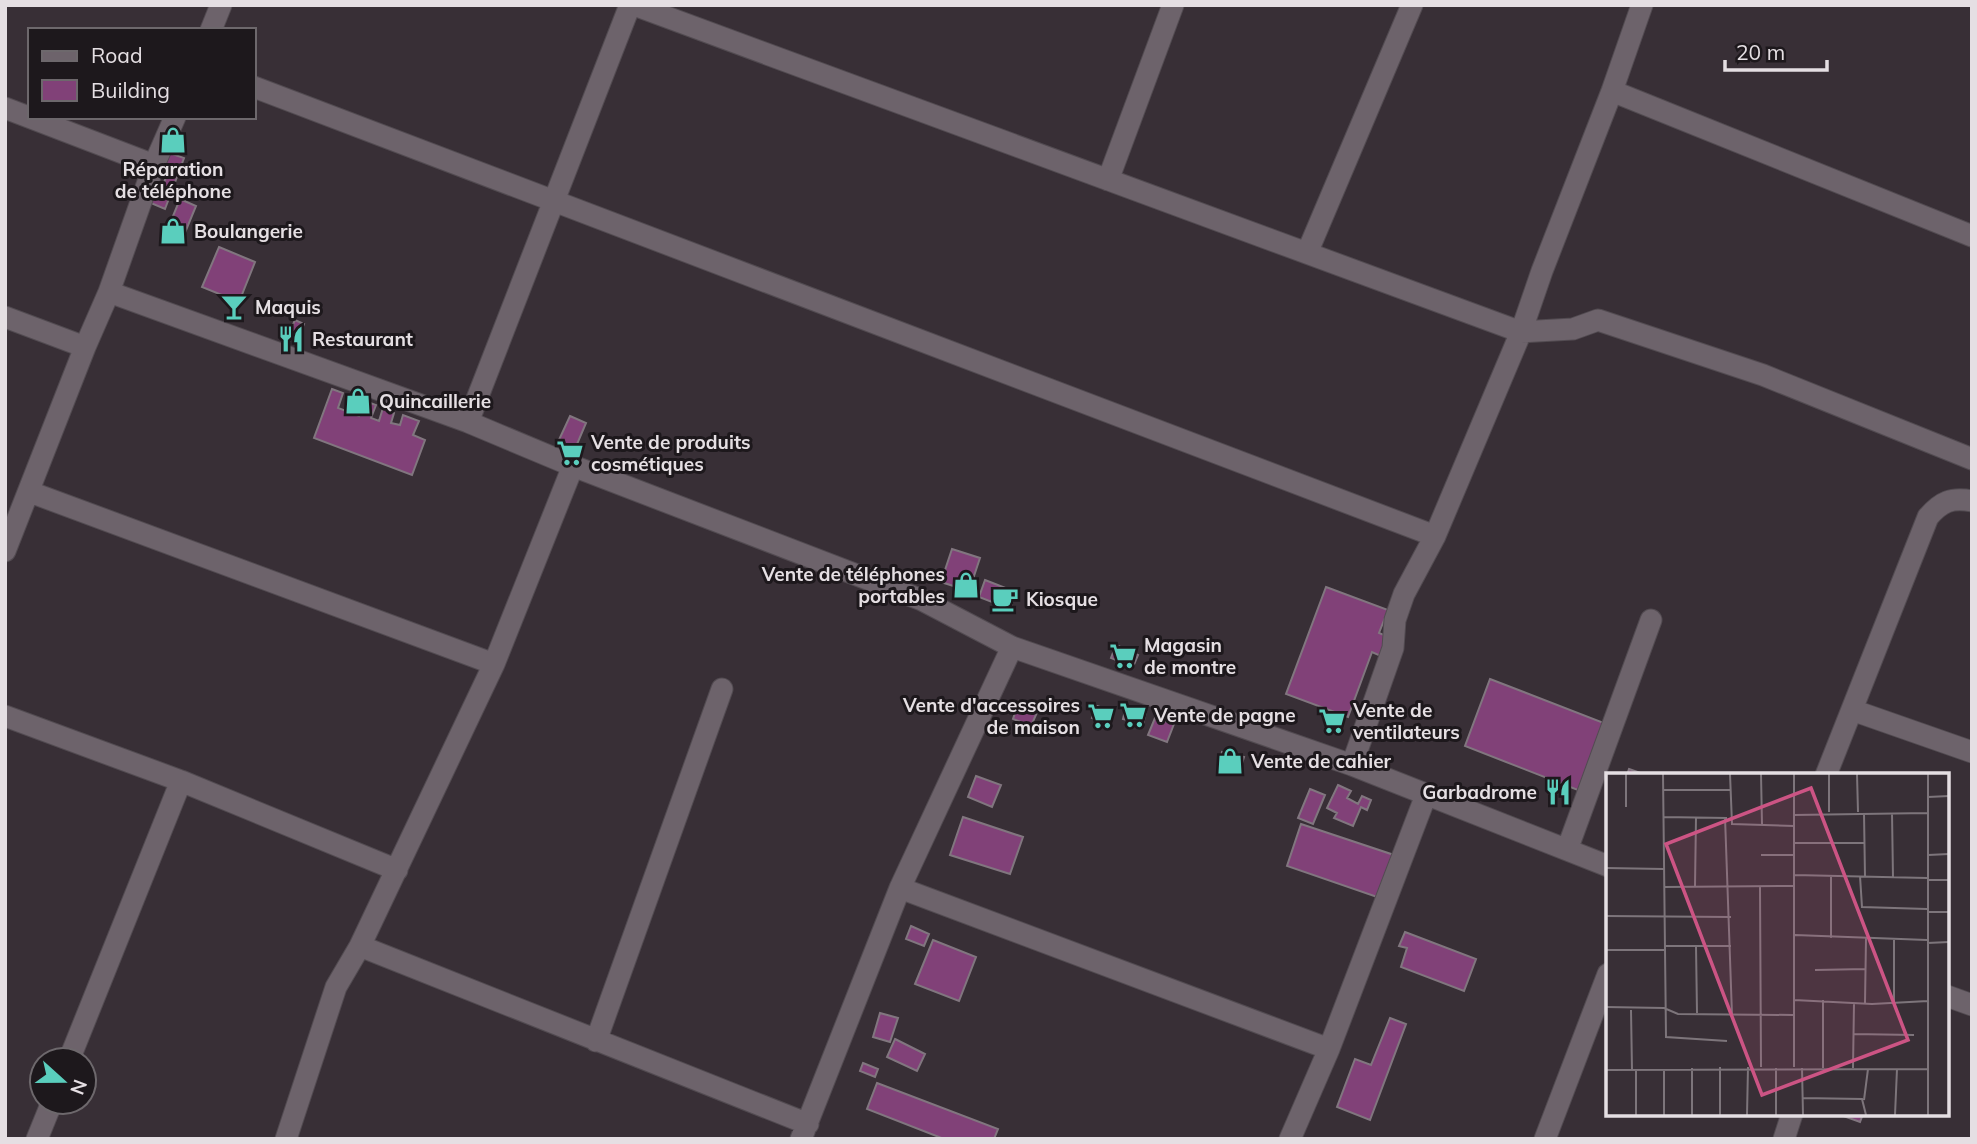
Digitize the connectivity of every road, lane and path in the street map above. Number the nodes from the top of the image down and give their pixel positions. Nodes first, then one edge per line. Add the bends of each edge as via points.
1 (220, 5) edge
2 (632, 5) edge
3 (1173, 5) edge
4 (1412, 5) edge
5 (1642, 5) edge
6 (212, 28) edge
7 (256, 88) edge
8 (1612, 91) junction
9 (5, 108) edge
10 (28, 117) edge
11 (34, 119) edge
12 (174, 119) edge
13 (154, 165) junction
14 (1108, 180) junction
15 (555, 201) junction
16 (1972, 236) edge
17 (1307, 253) junction
18 (110, 292) junction
19 (5, 317) edge
20 (1521, 332) junction
21 (85, 347) junction
22 (468, 422) junction
23 (1972, 459) edge
24 (573, 466) junction
25 (30, 492) junction
26 (1972, 501) edge
27 (1435, 536) junction
28 (5, 551) edge
29 (1651, 620) dead end
30 (1012, 647) junction
31 (494, 664) junction
32 (722, 689) dead end
33 (1852, 710) junction
34 (5, 716) edge
35 (1972, 752) edge
36 (1352, 765) junction
37 (1827, 773) edge
38 (181, 781) junction
39 (1426, 795) junction
40 (1567, 850) junction
41 (1606, 865) edge
42 (397, 870) junction
43 (900, 888) junction
44 (360, 946) junction
45 (1606, 979) edge
46 (1949, 997) edge
47 (1972, 1005) edge
48 (596, 1041) junction
49 (75, 1046) edge
50 (1329, 1049) junction
51 (46, 1116) edge
52 (1791, 1116) edge
53 (805, 1132) edge
54 (37, 1139) edge
55 (286, 1139) edge
56 (1290, 1139) edge
57 (1545, 1139) edge
58 (1784, 1139) edge

1 - 6 street
2 - 14 street
2 - 15 street
3 - 14 street
4 - 17 street
5 - 8 street
7 - 15 street
8 - 16 street
8 - 20 street
9 - 10 street
11 - 13 street
12 - 13 street
13 - 18 street
14 - 17 street
15 - 22 street
15 - 27 street
17 - 20 street
18 - 21 street
18 - 22 street
19 - 21 street
20 - 23 street via 1573,329 1598,320 1763,375
20 - 27 street
21 - 25 street
22 - 24 street
24 - 30 street via 922,600
24 - 31 street
25 - 28 street
25 - 31 street
26 - 33 street via 1953,499 1939,504 1928,517
27 - 36 street via 1404,594 1395,620 1393,648
29 - 40 street
30 - 36 street
30 - 43 street
31 - 42 street
32 - 48 street
33 - 35 street
33 - 37 street
34 - 38 street
36 - 39 street
38 - 42 street
38 - 49 street
39 - 40 street
39 - 50 street
40 - 41 street
42 - 44 street
43 - 50 street
43 - 53 street
44 - 48 street
44 - 55 street via 336,987
45 - 57 street
46 - 47 street
48 - 53 street
50 - 56 street
51 - 54 street
52 - 58 street

